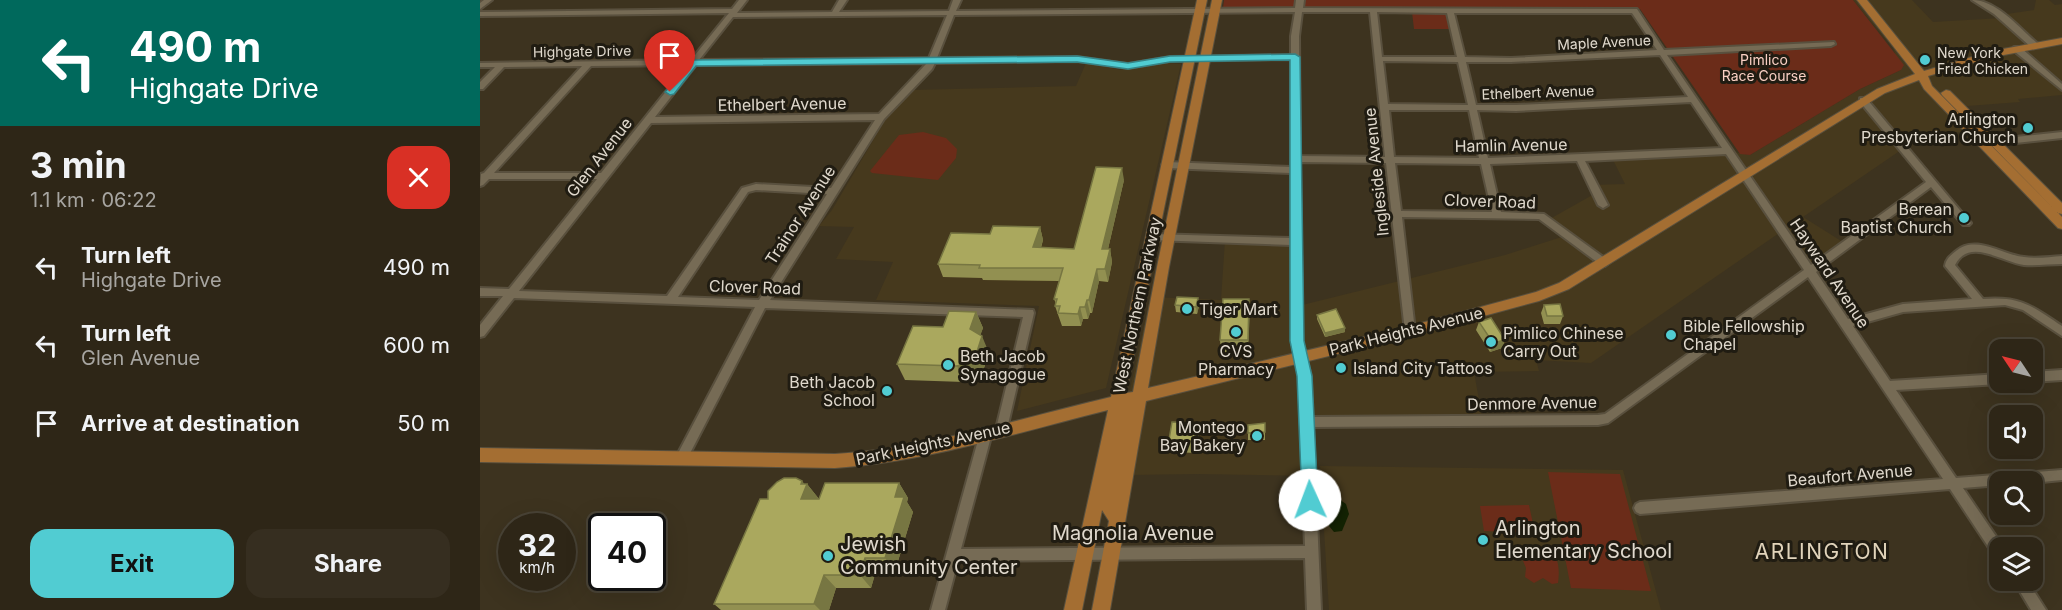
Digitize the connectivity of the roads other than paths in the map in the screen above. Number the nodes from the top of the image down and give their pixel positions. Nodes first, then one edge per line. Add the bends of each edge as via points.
1 (488, 0) edge
2 (743, 0) edge
3 (843, 0) edge
4 (957, 0) edge
5 (1123, 0) edge
6 (1300, 0) edge
7 (1862, 0) edge
8 (1976, 0) edge
9 (1992, 0) edge
10 (1216, 5) edge
11 (1201, 6) edge
12 (480, 8) edge
13 (1299, 10) junction
14 (1373, 10) junction
15 (1450, 10) junction
16 (1121, 12) junction
17 (1997, 12) junction
18 (732, 13) junction
19 (951, 13) junction
20 (480, 14) edge
21 (834, 14) junction
22 (2062, 41) edge
23 (1831, 44) dead end
24 (2034, 45) junction
25 (2017, 49) junction
26 (1662, 52) junction
27 (1295, 57) junction
28 (1190, 58) junction
29 (1205, 58) junction
30 (1379, 59) junction
31 (1462, 60) junction
32 (931, 61) junction
33 (693, 63) junction
34 (589, 64) junction
35 (480, 65) edge
36 (502, 65) junction
37 (1921, 74) junction
38 (480, 87) edge
39 (2062, 88) edge
40 (1692, 99) junction
41 (1863, 100) junction
42 (1384, 107) junction
43 (1472, 107) junction
44 (880, 117) junction
45 (647, 120) junction
46 (2062, 135) edge
47 (1989, 143) junction
48 (1728, 151) junction
49 (1580, 159) junction
50 (1390, 160) junction
51 (1485, 161) junction
52 (1295, 164) junction
53 (1167, 165) junction
54 (1183, 166) junction
55 (1744, 175) junction
56 (603, 176) junction
57 (482, 178) edge
58 (1932, 182) junction
59 (834, 191) junction
60 (1603, 205) dead end
61 (2062, 210) edge
62 (1396, 214) junction
63 (1497, 215) junction
64 (1966, 223) dead end
65 (2062, 225) edge
66 (1152, 237) junction
67 (1168, 238) junction
68 (1296, 242) junction
69 (2062, 260) edge
70 (1605, 262) junction
71 (1810, 272) junction
72 (480, 292) edge
73 (511, 294) junction
74 (671, 299) junction
75 (763, 302) junction
76 (1981, 303) junction
77 (1844, 324) junction
78 (1410, 331) junction
79 (2062, 332) edge
80 (480, 333) edge
81 (1301, 358) junction
82 (2062, 375) edge
83 (2043, 376) edge
84 (1989, 380) edge
85 (1887, 386) junction
86 (1138, 397) junction
87 (1116, 402) junction
88 (1307, 422) junction
89 (1002, 429) junction
90 (986, 433) junction
91 (480, 455) edge
92 (681, 459) junction
93 (2062, 475) edge
94 (1952, 483) junction
95 (1640, 508) dead end
96 (1117, 519) junction
97 (1989, 537) edge
98 (1312, 552) junction
99 (1084, 553) junction
100 (1111, 553) junction
101 (953, 555) junction
102 (2026, 591) edge
103 (938, 610) edge
104 (1073, 610) edge
105 (1101, 610) edge
106 (1314, 610) edge
107 (2039, 610) edge

1 - 12 street
2 - 18 street, Glen Avenue
3 - 21 street
4 - 19 street, Trainor Avenue
5 - 16 street
6 - 13 street
7 - 37 main road
8 - 17 street
9 - 17 street
10 - 11 street
10 - 13 street
10 - 29 main road, West Northern Parkway
11 - 16 street
11 - 28 main road, West Northern Parkway
13 - 14 street
13 - 27 street
14 - 15 street
14 - 30 street, Ingleside Avenue
15 - 26 street, Hayward Avenue via 1634,11
15 - 31 street
16 - 19 street
17 - 24 street
18 - 20 street
18 - 21 street
18 - 33 street, Glen Avenue
19 - 21 street
19 - 32 street, Trainor Avenue
22 - 24 main road, Park Heights Avenue
23 - 26 street, Maple Avenue
24 - 25 main road, Park Heights Avenue
25 - 37 main road, Park Heights Avenue
25 - 39 street
26 - 31 street, Maple Avenue
26 - 40 street, Hayward Avenue
27 - 29 street, Highgate Drive
27 - 52 street
28 - 29 street, Highgate Drive
28 - 32 street, Highgate Drive via 1128,66 1085,60
28 - 53 main road, West Northern Parkway
29 - 54 main road, West Northern Parkway
30 - 31 street, Maple Avenue
30 - 42 street, Ingleside Avenue
31 - 43 street
32 - 33 street, Highgate Drive
32 - 44 street, Trainor Avenue
33 - 34 street, Highgate Drive
33 - 45 street, Glen Avenue
34 - 36 street, Highgate Drive
34 - 57 street
35 - 36 street, Highgate Drive
36 - 38 street
37 - 41 main road, Park Heights Avenue
37 - 47 main road via 1928,87
40 - 43 street, Ethelbert Avenue
40 - 48 street, Hayward Avenue
41 - 55 main road, Park Heights Avenue
41 - 58 street
42 - 43 street, Ethelbert Avenue
42 - 50 street, Ingleside Avenue
43 - 51 street
44 - 45 street, Ethelbert Avenue
44 - 59 street, Trainor Avenue
45 - 56 street, Glen Avenue
46 - 47 street
47 - 61 main road
47 - 65 main road
48 - 49 street, Hamlin Avenue
48 - 55 street, Hayward Avenue
49 - 51 street, Hamlin Avenue
49 - 60 street
50 - 51 street, Hamlin Avenue
50 - 52 street, Hamlin Avenue
50 - 62 street, Ingleside Avenue
51 - 63 street
52 - 54 street, Hamlin Avenue
52 - 68 street
53 - 54 street, Hamlin Avenue
53 - 66 main road, West Northern Parkway
54 - 67 main road, West Northern Parkway
55 - 70 main road, Park Heights Avenue
55 - 71 street, Hayward Avenue
56 - 57 street
56 - 73 street, Glen Avenue
58 - 64 street
58 - 71 street, Denmore Avenue
59 - 74 street via 750,187 741,194
59 - 75 street, Trainor Avenue
62 - 63 street, Clover Road
62 - 78 street, Ingleside Avenue
63 - 70 street, Clover Road via 1545,218
66 - 67 street
66 - 87 main road, West Northern Parkway
67 - 68 street
67 - 86 main road, West Northern Parkway
68 - 81 street via 1297,341
69 - 76 street via 2028,261 1984,249 1963,250 1950,266
70 - 78 main road, Park Heights Avenue via 1539,296
71 - 77 street, Hayward Avenue
71 - 88 street, Denmore Avenue via 1603,420
72 - 73 street, Clover Road
73 - 74 street, Clover Road
73 - 80 street, Glen Avenue
74 - 75 street, Clover Road
75 - 89 street, Clover Road via 1029,313
75 - 92 street, Trainor Avenue
76 - 77 street via 1903,308
76 - 79 street via 2019,304
77 - 85 street, Hayward Avenue
78 - 81 main road, Park Heights Avenue
81 - 86 main road, Park Heights Avenue
81 - 88 street
82 - 83 street
84 - 85 street
85 - 94 street, Hayward Avenue
86 - 87 main road, Park Heights Avenue
86 - 96 main road, West Northern Parkway
87 - 89 main road, Park Heights Avenue
87 - 96 main road via 1124,410 1109,500
87 - 99 main road, West Northern Parkway
88 - 98 street
89 - 90 main road, Park Heights Avenue
90 - 92 main road, Park Heights Avenue via 867,459
90 - 101 street
91 - 92 main road, Park Heights Avenue
93 - 94 street, Beaufort Avenue
94 - 95 street, Beaufort Avenue
94 - 97 street, Hayward Avenue
96 - 100 main road, West Northern Parkway
98 - 100 street, Magnolia Avenue
98 - 106 street
99 - 100 street, Magnolia Avenue
99 - 101 street, Magnolia Avenue
99 - 104 main road, West Northern Parkway
100 - 105 main road, West Northern Parkway
101 - 103 street
102 - 107 street

